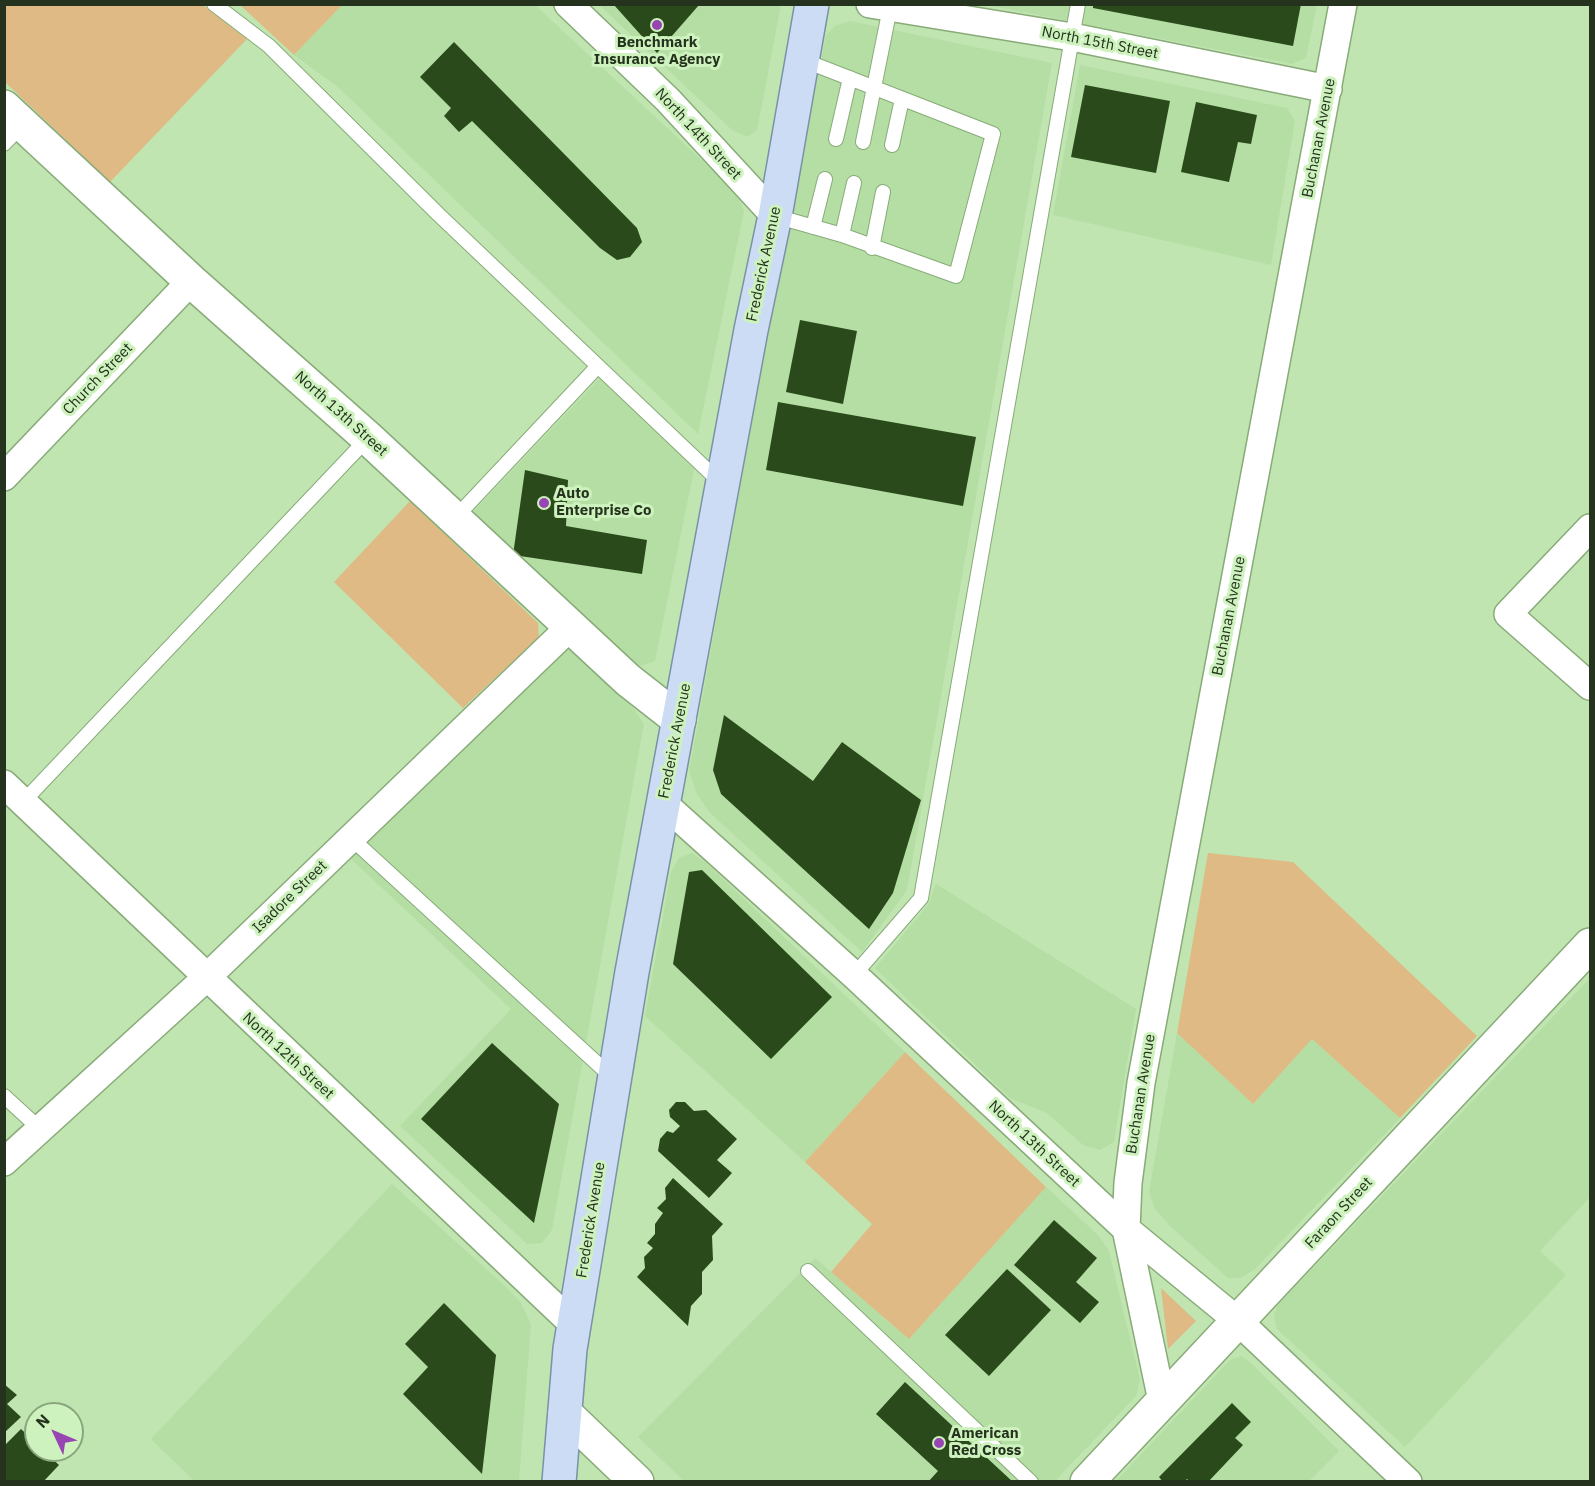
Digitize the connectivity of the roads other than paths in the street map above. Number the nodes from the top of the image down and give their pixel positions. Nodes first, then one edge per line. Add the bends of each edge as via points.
1 (214, 4) edge
2 (568, 4) edge
3 (812, 4) edge
4 (1078, 4) edge
5 (1343, 4) edge
6 (880, 6) edge
7 (1072, 37) junction
8 (802, 60) junction
9 (850, 78) junction
10 (875, 88) junction
11 (1328, 89) junction
12 (902, 99) junction
13 (11, 125) edge
14 (836, 139) dead end
15 (863, 142) dead end
16 (892, 145) dead end
17 (825, 179) dead end
18 (854, 183) dead end
19 (883, 192) dead end
20 (775, 216) junction
21 (813, 227) junction
22 (842, 236) junction
23 (872, 248) junction
24 (191, 281) junction
25 (598, 366) junction
26 (368, 438) junction
27 (4, 477) edge
28 (723, 484) junction
29 (455, 518) junction
30 (1590, 528) edge
31 (571, 626) junction
32 (1590, 686) edge
33 (679, 720) junction
34 (14, 793) edge
35 (663, 803) junction
36 (351, 838) junction
37 (1590, 945) edge
38 (854, 975) junction
39 (206, 978) junction
40 (614, 1080) junction
41 (4, 1096) edge
42 (40, 1129) junction
43 (4, 1162) edge
44 (1126, 1229) junction
45 (808, 1271) dead end
46 (1238, 1321) junction
47 (574, 1325) junction
48 (1162, 1401) junction
49 (565, 1413) junction
50 (559, 1482) edge
51 (637, 1482) edge
52 (1031, 1482) edge
53 (1087, 1482) edge
54 (1408, 1482) edge

1 - 25 lane via 268,46
2 - 20 street, North 14th Street via 668,100
3 - 8 main road, Frederick Avenue
4 - 7 lane
5 - 11 street, Buchanan Avenue
6 - 7 street, North 15th Street
6 - 10 lane
7 - 11 street, North 15th Street
7 - 38 lane via 921,898
8 - 9 lane
8 - 20 main road, Frederick Avenue
9 - 10 lane
9 - 14 lane
10 - 12 lane
10 - 15 lane
11 - 44 street, Buchanan Avenue via 1141,1083
12 - 16 lane
12 - 23 lane via 993,134 956,276
13 - 24 street, North 13th Street
17 - 21 lane
18 - 22 lane
19 - 23 lane
20 - 21 lane
20 - 28 main road, Frederick Avenue
21 - 22 lane
22 - 23 lane
24 - 26 street, North 13th Street
24 - 27 street, Church Street
25 - 28 lane
25 - 29 lane
26 - 29 street, North 13th Street
26 - 34 lane
28 - 33 main road, Frederick Avenue
29 - 31 street, North 13th Street
30 - 32 street via 1508,614
31 - 33 street, North 13th Street via 628,680
31 - 36 street, Isadore Street
33 - 35 main road, Frederick Avenue
34 - 39 street, North 12th Street
35 - 38 street, North 13th Street
35 - 40 main road, Frederick Avenue
36 - 39 street, Isadore Street
36 - 40 lane
37 - 46 street, Faraon Street
38 - 44 street, North 13th Street
39 - 42 street, Isadore Street
39 - 47 street, North 12th Street
40 - 47 main road, Frederick Avenue
41 - 42 lane
42 - 43 street, Isadore Street
44 - 46 street, North 13th Street
44 - 48 street, Buchanan Avenue
45 - 52 lane
46 - 48 street, Faraon Street
46 - 54 street, North 13th Street
47 - 49 main road, Frederick Avenue
48 - 53 street, Faraon Street
49 - 50 main road, Frederick Avenue
49 - 51 street

